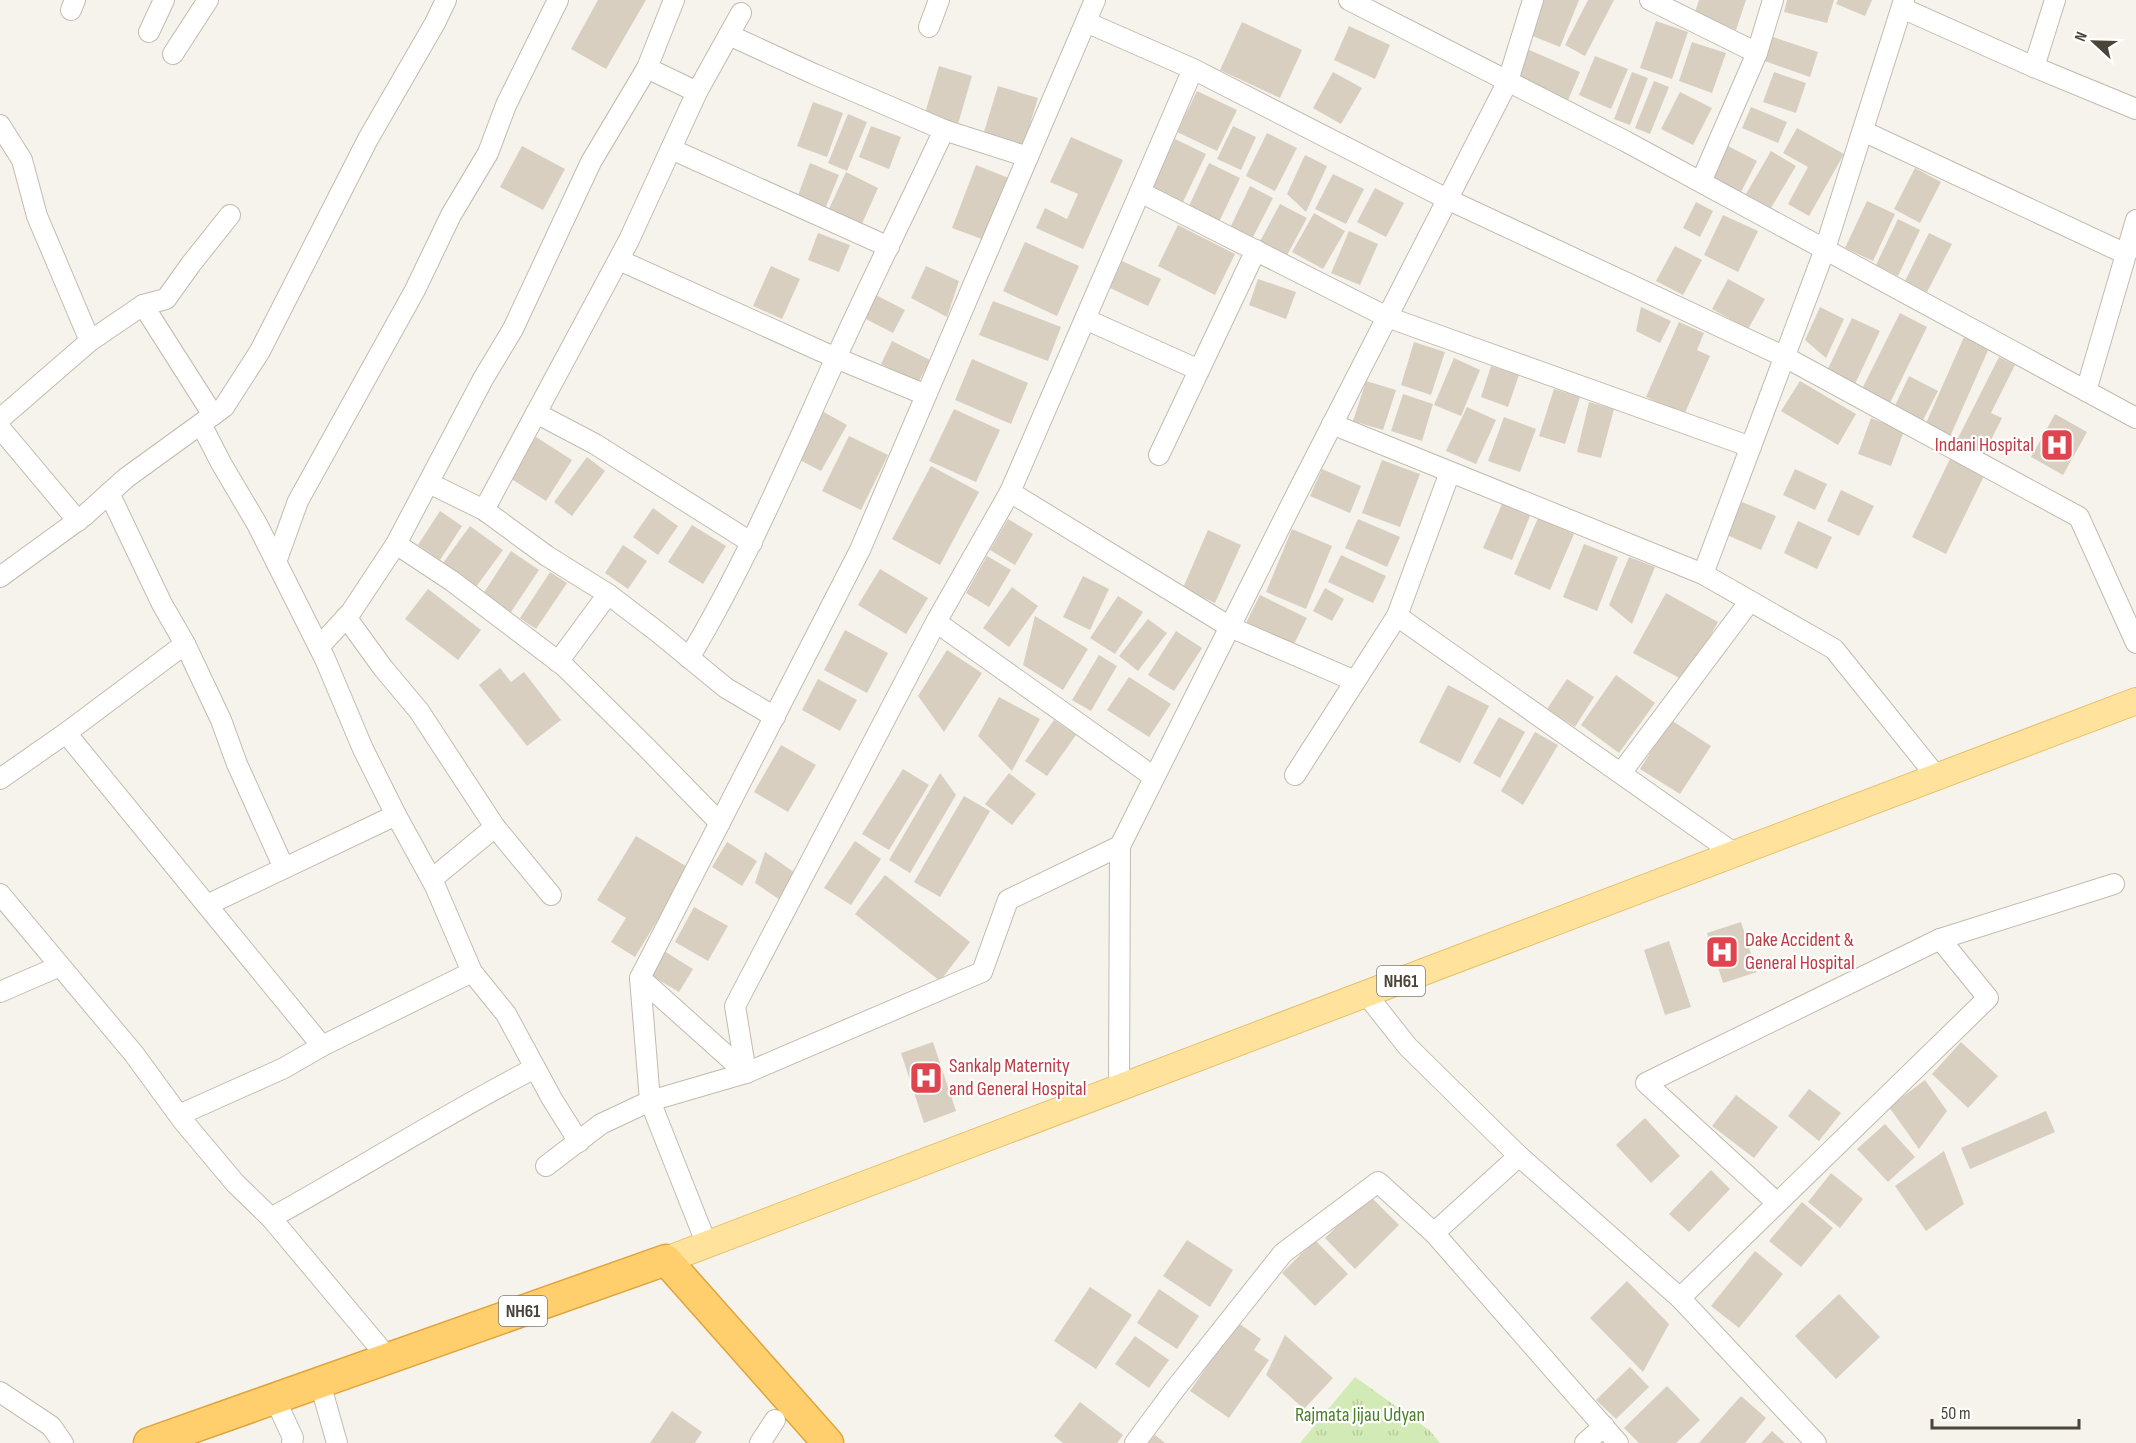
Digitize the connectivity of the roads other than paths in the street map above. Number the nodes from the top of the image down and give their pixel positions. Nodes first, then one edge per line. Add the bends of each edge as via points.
1 (164, 0) edge
2 (208, 0) edge
3 (446, 0) edge
4 (558, 0) edge
5 (674, 0) edge
6 (939, 0) edge
7 (1095, 0) edge
8 (1348, 0) edge
9 (1533, 0) edge
10 (1650, 0) edge
11 (1773, 0) edge
12 (2055, 0) edge
13 (1903, 4) edge
14 (1373, 6) edge
15 (741, 13) dead end
16 (1086, 22) junction
17 (928, 27) dead end
18 (149, 32) dead end
19 (729, 35) junction
20 (1757, 53) junction
21 (173, 54) dead end
22 (2034, 67) junction
23 (647, 68) junction
24 (1193, 69) junction
25 (1508, 81) junction
26 (697, 92) junction
27 (2136, 109) edge
28 (0, 125) edge
29 (944, 130) junction
30 (1863, 131) junction
31 (671, 149) junction
32 (1028, 157) junction
33 (1701, 182) junction
34 (1140, 192) junction
35 (1448, 199) junction
36 (230, 215) dead end
37 (2136, 220) edge
38 (890, 247) junction
39 (1825, 249) junction
40 (1256, 250) junction
41 (2126, 254) junction
42 (618, 260) junction
43 (143, 305) junction
44 (1387, 317) junction
45 (1085, 319) junction
46 (90, 341) junction
47 (1785, 357) junction
48 (836, 358) junction
49 (1199, 370) junction
50 (2086, 391) junction
51 (926, 395) junction
52 (536, 413) junction
53 (2136, 418) edge
54 (0, 419) edge
55 (207, 419) junction
56 (1332, 424) junction
57 (0, 428) edge
58 (1751, 447) junction
59 (1159, 454) dead end
60 (1450, 472) junction
61 (429, 483) junction
62 (1010, 492) junction
63 (109, 493) junction
64 (483, 510) junction
65 (78, 520) junction
66 (752, 543) junction
67 (396, 544) junction
68 (276, 562) junction
69 (1703, 574) junction
70 (0, 577) edge
71 (608, 594) junction
72 (1750, 601) junction
73 (1397, 616) junction
74 (346, 617) junction
75 (936, 622) junction
76 (1230, 627) junction
77 (2136, 643) edge
78 (185, 644) junction
79 (319, 647) junction
80 (689, 658) junction
81 (558, 662) junction
82 (1355, 681) junction
83 (2136, 701) edge
84 (774, 717) junction
85 (66, 734) junction
86 (1621, 773) junction
87 (1295, 775) dead end
88 (1154, 777) junction
89 (1937, 777) junction
90 (0, 779) edge
91 (396, 815) junction
92 (720, 823) junction
93 (495, 827) junction
94 (1119, 846) junction
95 (1735, 854) junction
96 (284, 868) junction
97 (432, 879) junction
98 (2114, 884) dead end
99 (0, 894) edge
100 (550, 895) dead end
101 (207, 906) junction
102 (1940, 939) junction
103 (60, 966) junction
104 (472, 972) junction
105 (640, 978) junction
106 (0, 992) edge
107 (1366, 994) junction
108 (322, 1046) junction
109 (535, 1068) junction
110 (746, 1073) junction
111 (1119, 1088) junction
112 (650, 1101) junction
113 (179, 1114) junction
114 (579, 1142) junction
115 (1519, 1156) junction
116 (546, 1166) dead end
117 (1777, 1203) junction
118 (271, 1218) junction
119 (1434, 1233) junction
120 (707, 1245) junction
121 (666, 1260) junction
122 (1680, 1298) junction
123 (389, 1359) junction
124 (320, 1383) junction
125 (0, 1392) edge
126 (275, 1399) junction
127 (775, 1420) dead end
128 (1604, 1426) junction
129 (63, 1443) edge
130 (149, 1443) edge
131 (292, 1443) edge
132 (337, 1443) edge
133 (760, 1443) edge
134 (828, 1443) edge
135 (1135, 1443) edge
136 (1585, 1443) edge
137 (1618, 1443) edge
138 (1816, 1443) edge

1 - 18 street
2 - 21 street
3 - 55 street via 368,139 260,351 224,407
4 - 68 street via 506,105 488,153 298,501
5 - 23 street
6 - 17 street
7 - 16 street
8 - 14 street
9 - 25 street
10 - 20 street
11 - 20 street
12 - 22 street
13 - 22 street
13 - 30 street
14 - 25 street
15 - 19 street
16 - 24 street
16 - 32 street
19 - 26 street
19 - 29 street
20 - 33 street
22 - 27 street
23 - 26 street
23 - 61 street via 591,162 513,328
24 - 34 street
24 - 35 street
25 - 33 street
25 - 35 street
26 - 31 street
28 - 46 street via 22,160 38,216
29 - 32 street
29 - 38 street
30 - 39 street
30 - 41 street
31 - 38 street
31 - 42 street
32 - 51 street
33 - 39 street
34 - 40 street
34 - 45 street
35 - 44 street
35 - 47 street
36 - 43 street via 166,299
37 - 41 street
38 - 48 street
39 - 47 street
39 - 50 street
40 - 44 street
40 - 49 street
41 - 50 street
42 - 48 street
42 - 52 street
43 - 46 street
43 - 55 street
44 - 56 street
44 - 58 street
45 - 49 street
45 - 62 street
46 - 54 street
47 - 58 street
47 - 77 street via 2079,517
48 - 51 street
48 - 66 street
49 - 59 street
50 - 53 street
51 - 84 street via 860,550
52 - 64 street
52 - 66 street via 595,444
55 - 63 street
55 - 68 street via 221,463
56 - 60 street
56 - 76 street
57 - 65 street
58 - 69 street
60 - 69 street
60 - 73 street
61 - 64 street
61 - 67 street
62 - 75 street
62 - 76 street
63 - 65 street
63 - 78 street
64 - 71 street via 546,556
65 - 70 street
66 - 80 street via 720,608
67 - 74 street
67 - 81 street via 452,581
68 - 79 street
69 - 72 street
71 - 80 street
71 - 81 street
72 - 86 street
72 - 89 street via 1834,649
73 - 82 street
73 - 86 street
74 - 79 street
74 - 93 street via 419,711
75 - 88 street
75 - 110 street via 735,1006
76 - 82 street
76 - 88 street
78 - 85 street
78 - 96 street
79 - 91 street
80 - 84 street via 726,688
81 - 92 street
82 - 87 street
83 - 89 main road, NH61
84 - 92 street
85 - 90 street
85 - 101 street
86 - 95 street
88 - 94 street
89 - 95 main road, NH61
91 - 96 street
91 - 97 street
92 - 105 street
93 - 97 street
93 - 100 street
94 - 110 street via 1008,900 982,972
94 - 111 street
95 - 107 main road, NH61
96 - 101 street
97 - 104 street
98 - 102 street
99 - 103 street
101 - 108 street
102 - 117 street via 1988,998
102 - 117 street via 1646,1083
103 - 106 street
103 - 113 street
104 - 108 street
104 - 109 street via 506,1014
105 - 110 street
105 - 112 street
107 - 111 main road, NH61
107 - 115 street via 1408,1047
108 - 113 street via 284,1068
109 - 114 street
109 - 118 street via 428,1125
110 - 112 street
111 - 120 main road, NH61
112 - 114 street via 601,1124
112 - 120 street
113 - 118 street via 235,1183
114 - 116 street
115 - 119 street
115 - 122 street
117 - 122 street
118 - 123 street
119 - 128 street
119 - 135 street via 1378,1182 1283,1254
120 - 121 main road, NH61
121 - 123 highway, NH61
121 - 134 highway
122 - 138 street
123 - 124 highway, NH61
124 - 126 highway, NH61
124 - 132 street
125 - 129 street via 51,1426
126 - 130 highway, NH61
126 - 131 street
127 - 133 street
128 - 136 street
128 - 137 street

